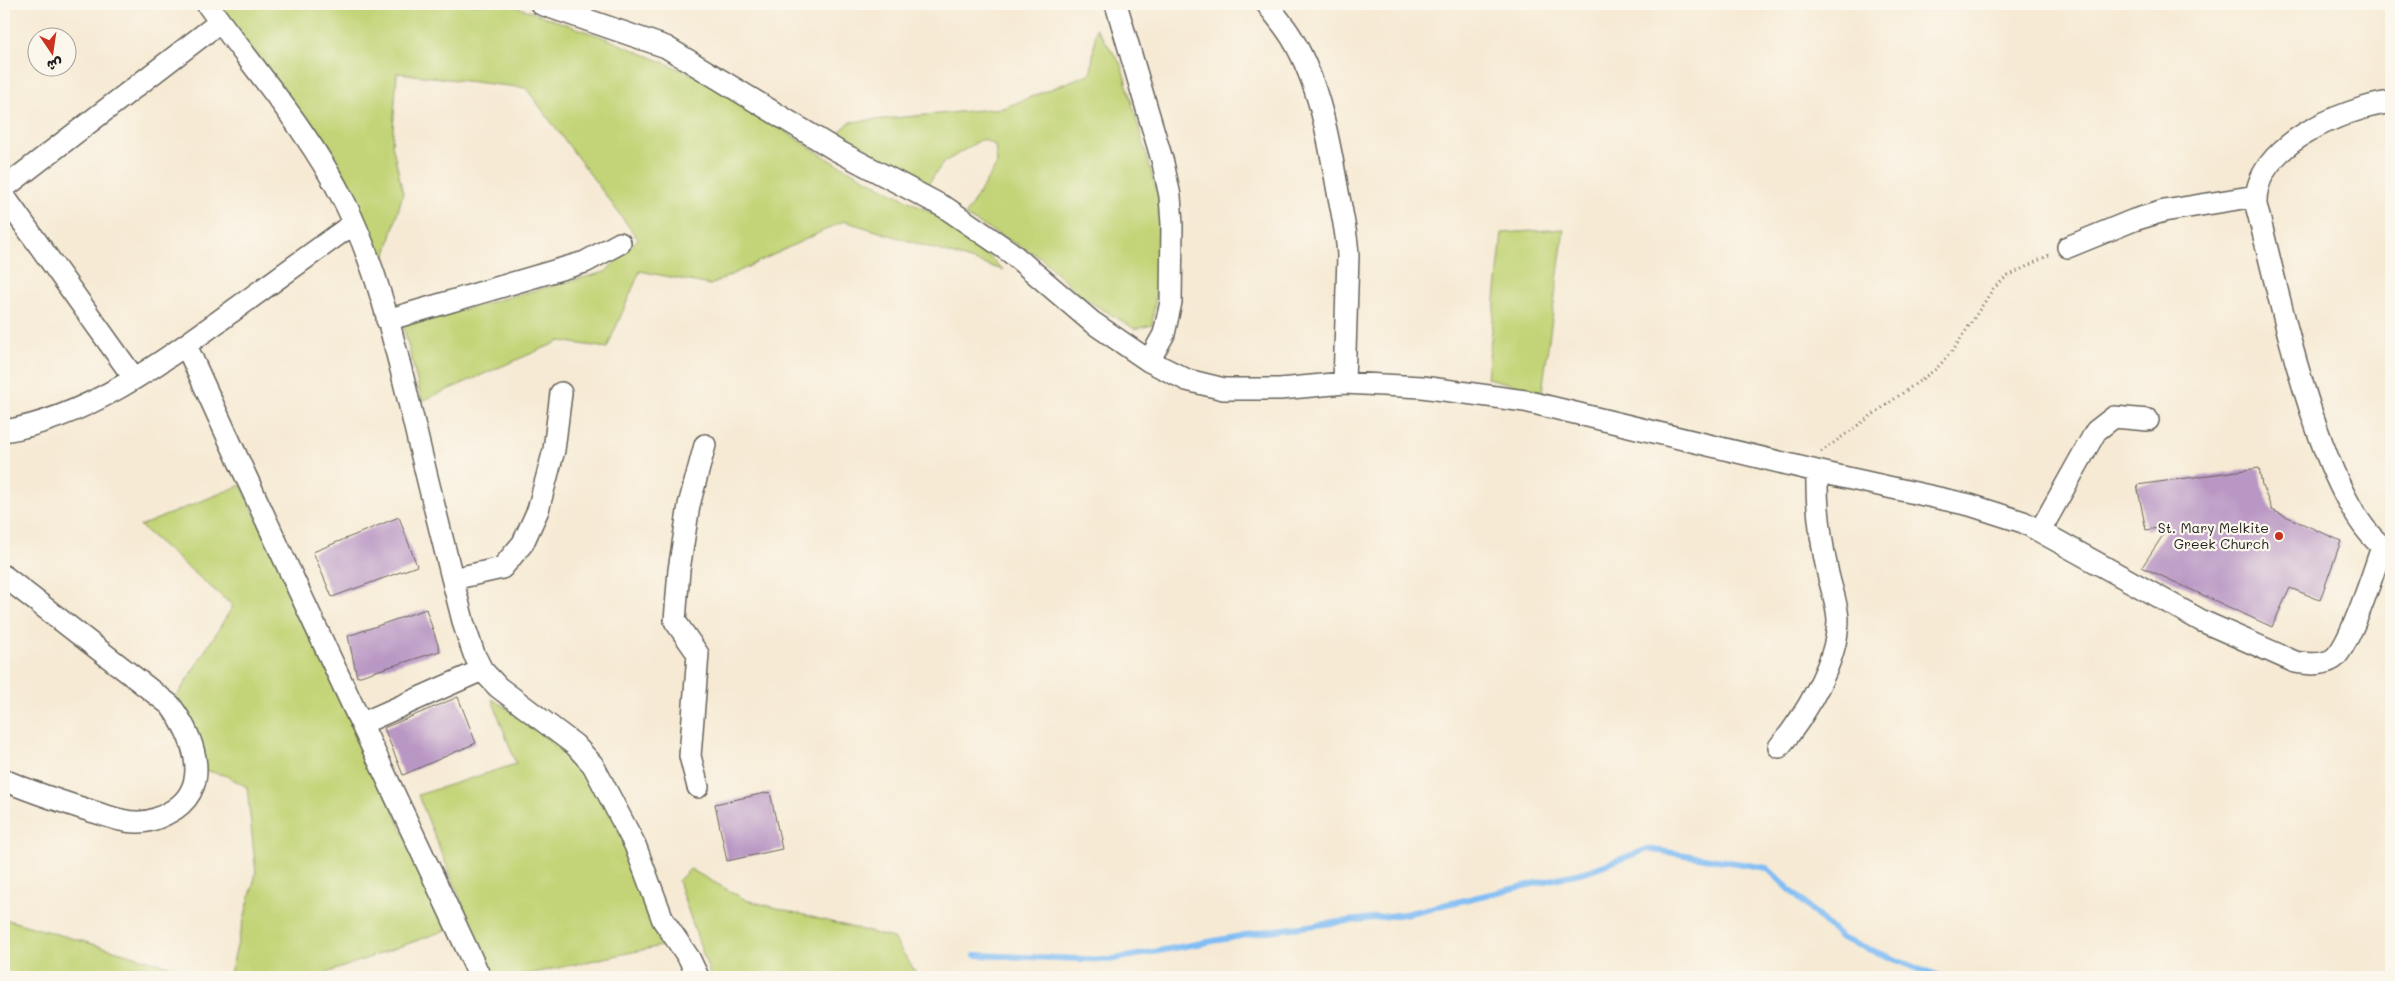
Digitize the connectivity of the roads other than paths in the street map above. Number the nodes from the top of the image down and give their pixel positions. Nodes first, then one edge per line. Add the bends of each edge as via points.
1 (207, 4) edge
2 (541, 4) edge
3 (1116, 4) edge
4 (1267, 4) edge
5 (220, 22) junction
6 (2391, 102) edge
7 (4, 188) edge
8 (4, 196) edge
9 (2256, 196) junction
10 (354, 223) junction
11 (620, 243) dead end
12 (2068, 247) road end
13 (387, 320) junction
14 (186, 345) junction
15 (1149, 361) junction
16 (134, 378) junction
17 (1344, 383) junction
18 (561, 393) dead end
19 (2148, 420) dead end
20 (4, 431) edge
21 (705, 445) dead end
22 (1809, 469) junction
23 (2040, 532) junction
24 (2387, 550) edge
25 (4, 576) edge
26 (453, 579) junction
27 (482, 670) junction
28 (362, 723) junction
29 (1779, 747) dead end
30 (4, 780) edge
31 (698, 787) dead end
32 (480, 977) edge
33 (698, 977) edge

1 - 5 street
2 - 15 street via 666,47 836,150 946,208 1010,252 1092,322
3 - 15 street via 1170,196 1171,302 1164,334
4 - 17 street via 1292,37 1306,66 1325,125 1335,172 1348,256
5 - 7 street
5 - 10 street via 325,167
6 - 9 street via 2339,117 2304,134 2274,158
8 - 16 street
9 - 12 street via 2164,211
9 - 24 street via 2286,322 2317,426 2345,498 2362,524
10 - 13 street via 372,268
10 - 14 street
11 - 13 street via 586,262
13 - 26 street
14 - 16 street
14 - 28 street
15 - 17 street via 1187,380 1224,389 1280,389
16 - 20 street via 56,418
17 - 22 street via 1422,386 1525,401
18 - 26 street via 554,450 538,510 523,543 502,568
19 - 23 street via 2114,417 2096,431
21 - 31 street via 685,533 675,621 698,654 690,756
22 - 23 street via 1970,505 2022,522
22 - 29 street via 1837,609 1837,633 1828,665 1811,700
23 - 24 street via 2202,621 2304,664 2331,660 2344,646
25 - 30 street via 170,705 183,723 196,759 195,781 191,793 181,805 167,814 138,822 34,793
26 - 27 street via 464,625
27 - 28 street
27 - 33 street via 498,687 575,745 593,765 635,845 663,920
28 - 32 street

